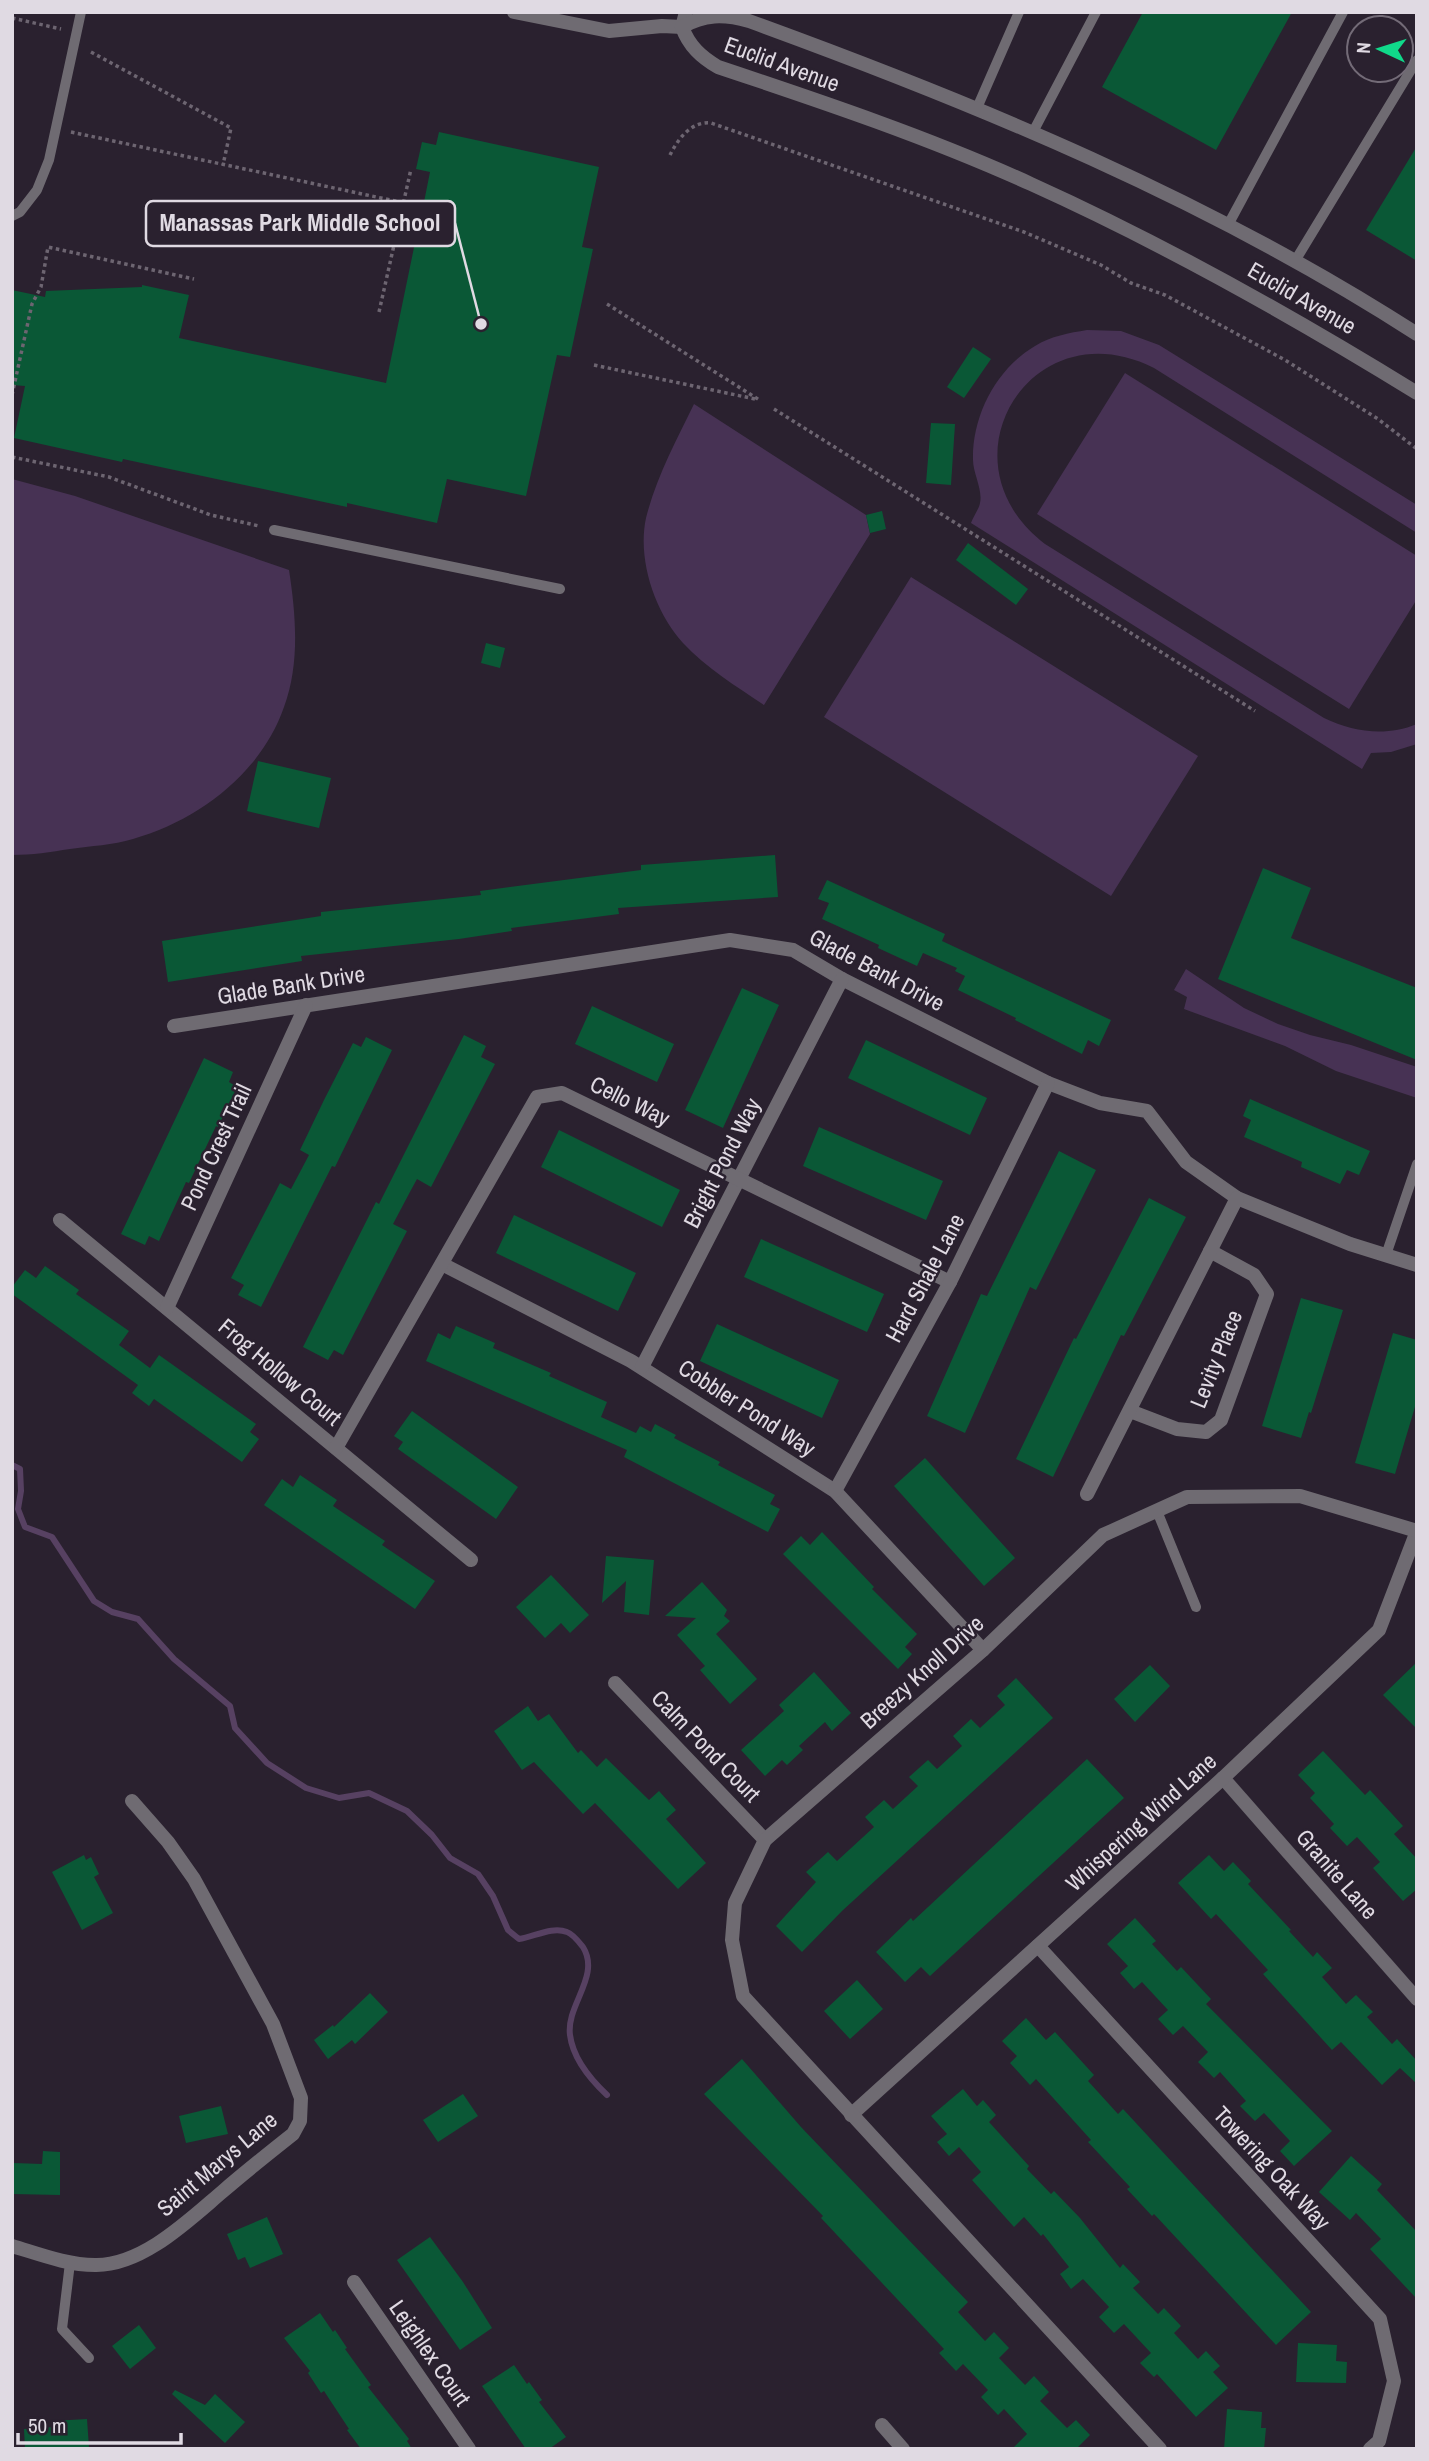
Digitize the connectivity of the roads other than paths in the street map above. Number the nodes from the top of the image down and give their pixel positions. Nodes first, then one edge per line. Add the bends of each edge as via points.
1 (81, 12) edge
2 (514, 12) edge
3 (686, 12) edge
4 (1019, 12) edge
5 (1096, 12) edge
6 (1343, 12) edge
7 (682, 27) junction
8 (1417, 60) edge
9 (976, 108) junction
10 (1034, 132) junction
11 (12, 216) edge
12 (1228, 225) junction
13 (1295, 261) junction
14 (1417, 334) edge
15 (1417, 393) edge
16 (274, 530) road end
17 (560, 589) dead end
18 (842, 979) junction
19 (306, 1005) junction
20 (174, 1026) dead end
21 (1048, 1083) junction
22 (1417, 1164) edge
23 (739, 1179) junction
24 (1237, 1198) junction
25 (60, 1220) dead end
26 (1210, 1251) junction
27 (1386, 1255) junction
28 (442, 1264) junction
29 (1417, 1265) edge
30 (950, 1282) junction
31 (167, 1308) junction
32 (642, 1367) junction
33 (1130, 1411) junction
34 (336, 1448) junction
35 (835, 1491) junction
36 (1087, 1494) dead end
37 (1157, 1511) junction
38 (1417, 1531) edge
39 (471, 1560) dead end
40 (1196, 1607) dead end
41 (983, 1650) junction
42 (615, 1683) dead end
43 (1223, 1778) junction
44 (132, 1801) dead end
45 (765, 1840) junction
46 (1038, 1946) junction
47 (1417, 1999) edge
48 (851, 2115) junction
49 (12, 2246) edge
50 (70, 2263) junction
51 (354, 2282) dead end
52 (89, 2358) dead end
53 (881, 2425) dead end
54 (469, 2449) edge
55 (903, 2449) edge
56 (1160, 2449) edge
57 (1370, 2449) edge

1 - 11 lane via 49,160 37,190
2 - 7 street via 609,31
3 - 7 street
4 - 9 lane
5 - 10 lane
6 - 12 lane
7 - 9 street, Euclid Avenue via 711,16 749,21
7 - 15 street, Euclid Avenue via 692,47 718,67 905,133 1099,215 1250,294
8 - 13 lane
9 - 10 street, Euclid Avenue
10 - 12 street, Euclid Avenue
12 - 13 street, Euclid Avenue
13 - 14 street, Euclid Avenue
16 - 17 lane
18 - 19 street, Glade Bank Drive via 793,950 730,940
18 - 21 street, Glade Bank Drive
18 - 23 street, Bright Pond Way
19 - 20 street, Glade Bank Drive
19 - 31 street, Pond Crest Trail
21 - 24 street, Glade Bank Drive via 1100,1103 1147,1111 1186,1162
21 - 30 street, Hard Shale Lane
22 - 27 lane
23 - 28 street, Cello Way via 562,1093 537,1097
23 - 30 street, Cello Way
23 - 32 street, Bright Pond Way
24 - 26 street
24 - 27 street, Glade Bank Drive
25 - 31 street, Frog Hollow Court
26 - 33 street
26 - 33 street, Levity Place via 1254,1275 1267,1294 1221,1420 1206,1432 1177,1429
27 - 29 street, Glade Bank Drive
28 - 32 street, Cobbler Pond Way
28 - 34 street, Cello Way
30 - 35 street, Hard Shale Lane
31 - 34 street, Frog Hollow Court
32 - 35 street, Cobbler Pond Way
33 - 36 street
34 - 39 street, Frog Hollow Court
35 - 41 street, Cobbler Pond Way
37 - 38 street, Breezy Knoll Drive via 1187,1497 1300,1496
37 - 40 lane
37 - 41 street, Breezy Knoll Drive via 1103,1535
38 - 43 street, Whispering Wind Lane via 1379,1630
41 - 45 street, Breezy Knoll Drive
42 - 45 street, Calm Pond Court
43 - 46 street, Whispering Wind Lane
43 - 47 street, Granite Lane
44 - 50 street, Saint Marys Lane via 194,1879 272,2024 300,2098 300,2121 293,2134 191,2220 156,2243 120,2263
45 - 48 street, Breezy Knoll Drive via 735,1903 732,1940 743,1996
46 - 48 street, Whispering Wind Lane
46 - 57 street, Towering Oak Way via 1380,2319 1394,2381 1379,2441
48 - 56 street
49 - 50 street, Saint Marys Lane
50 - 52 lane via 62,2329
51 - 54 street, Leighlex Court
53 - 55 street

